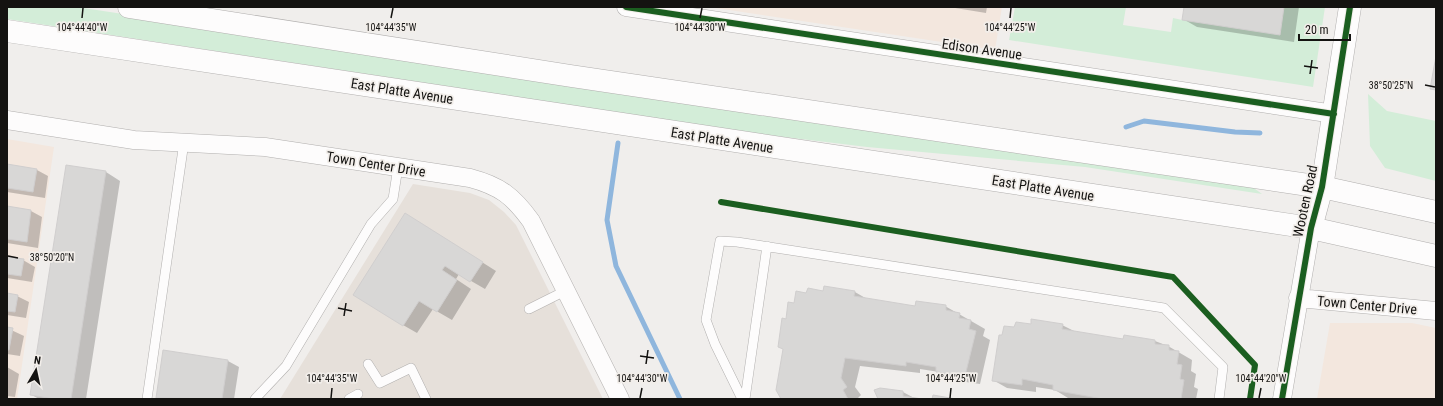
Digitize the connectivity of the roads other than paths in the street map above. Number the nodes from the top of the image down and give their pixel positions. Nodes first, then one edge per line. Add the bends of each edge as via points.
1 (129, 7) edge
2 (626, 7) edge
3 (1350, 7) edge
4 (7, 30) edge
5 (1334, 114) junction
6 (7, 120) edge
7 (184, 142) junction
8 (398, 167) junction
9 (1322, 187) junction
10 (1436, 212) edge
11 (1310, 228) junction
12 (767, 246) junction
13 (1436, 256) edge
14 (565, 291) junction
15 (1298, 298) junction
16 (528, 309) dead end
17 (1436, 311) edge
18 (368, 364) dead end
19 (358, 394) dead end
20 (147, 399) edge
21 (255, 399) edge
22 (349, 399) edge
23 (426, 399) edge
24 (620, 399) edge
25 (744, 399) edge
26 (1219, 399) edge
27 (1282, 399) edge

1 - 9 main road via 572,76
2 - 5 street, Edison Avenue
3 - 5 main road, Wooten Road
4 - 11 main road, East Platte Avenue
5 - 9 main road, Wooten Road
6 - 7 street, Town Center Drive via 134,140
7 - 8 street, Town Center Drive via 265,147
7 - 20 lane
8 - 14 street, Town Center Drive via 470,178 501,190 518,203 530,221
8 - 21 lane via 393,199 371,224 286,366
9 - 10 main road
9 - 11 main road, Wooten Road
11 - 13 main road, East Platte Avenue
11 - 15 street, Wooten Road
12 - 25 lane
12 - 25 lane via 720,241 706,320 715,344
12 - 26 lane via 1164,308 1224,367
14 - 16 lane
14 - 24 street, Town Center Drive
15 - 17 street, Town Center Drive
15 - 27 street, Wooten Road
18 - 23 lane via 380,384 411,368
19 - 22 lane

